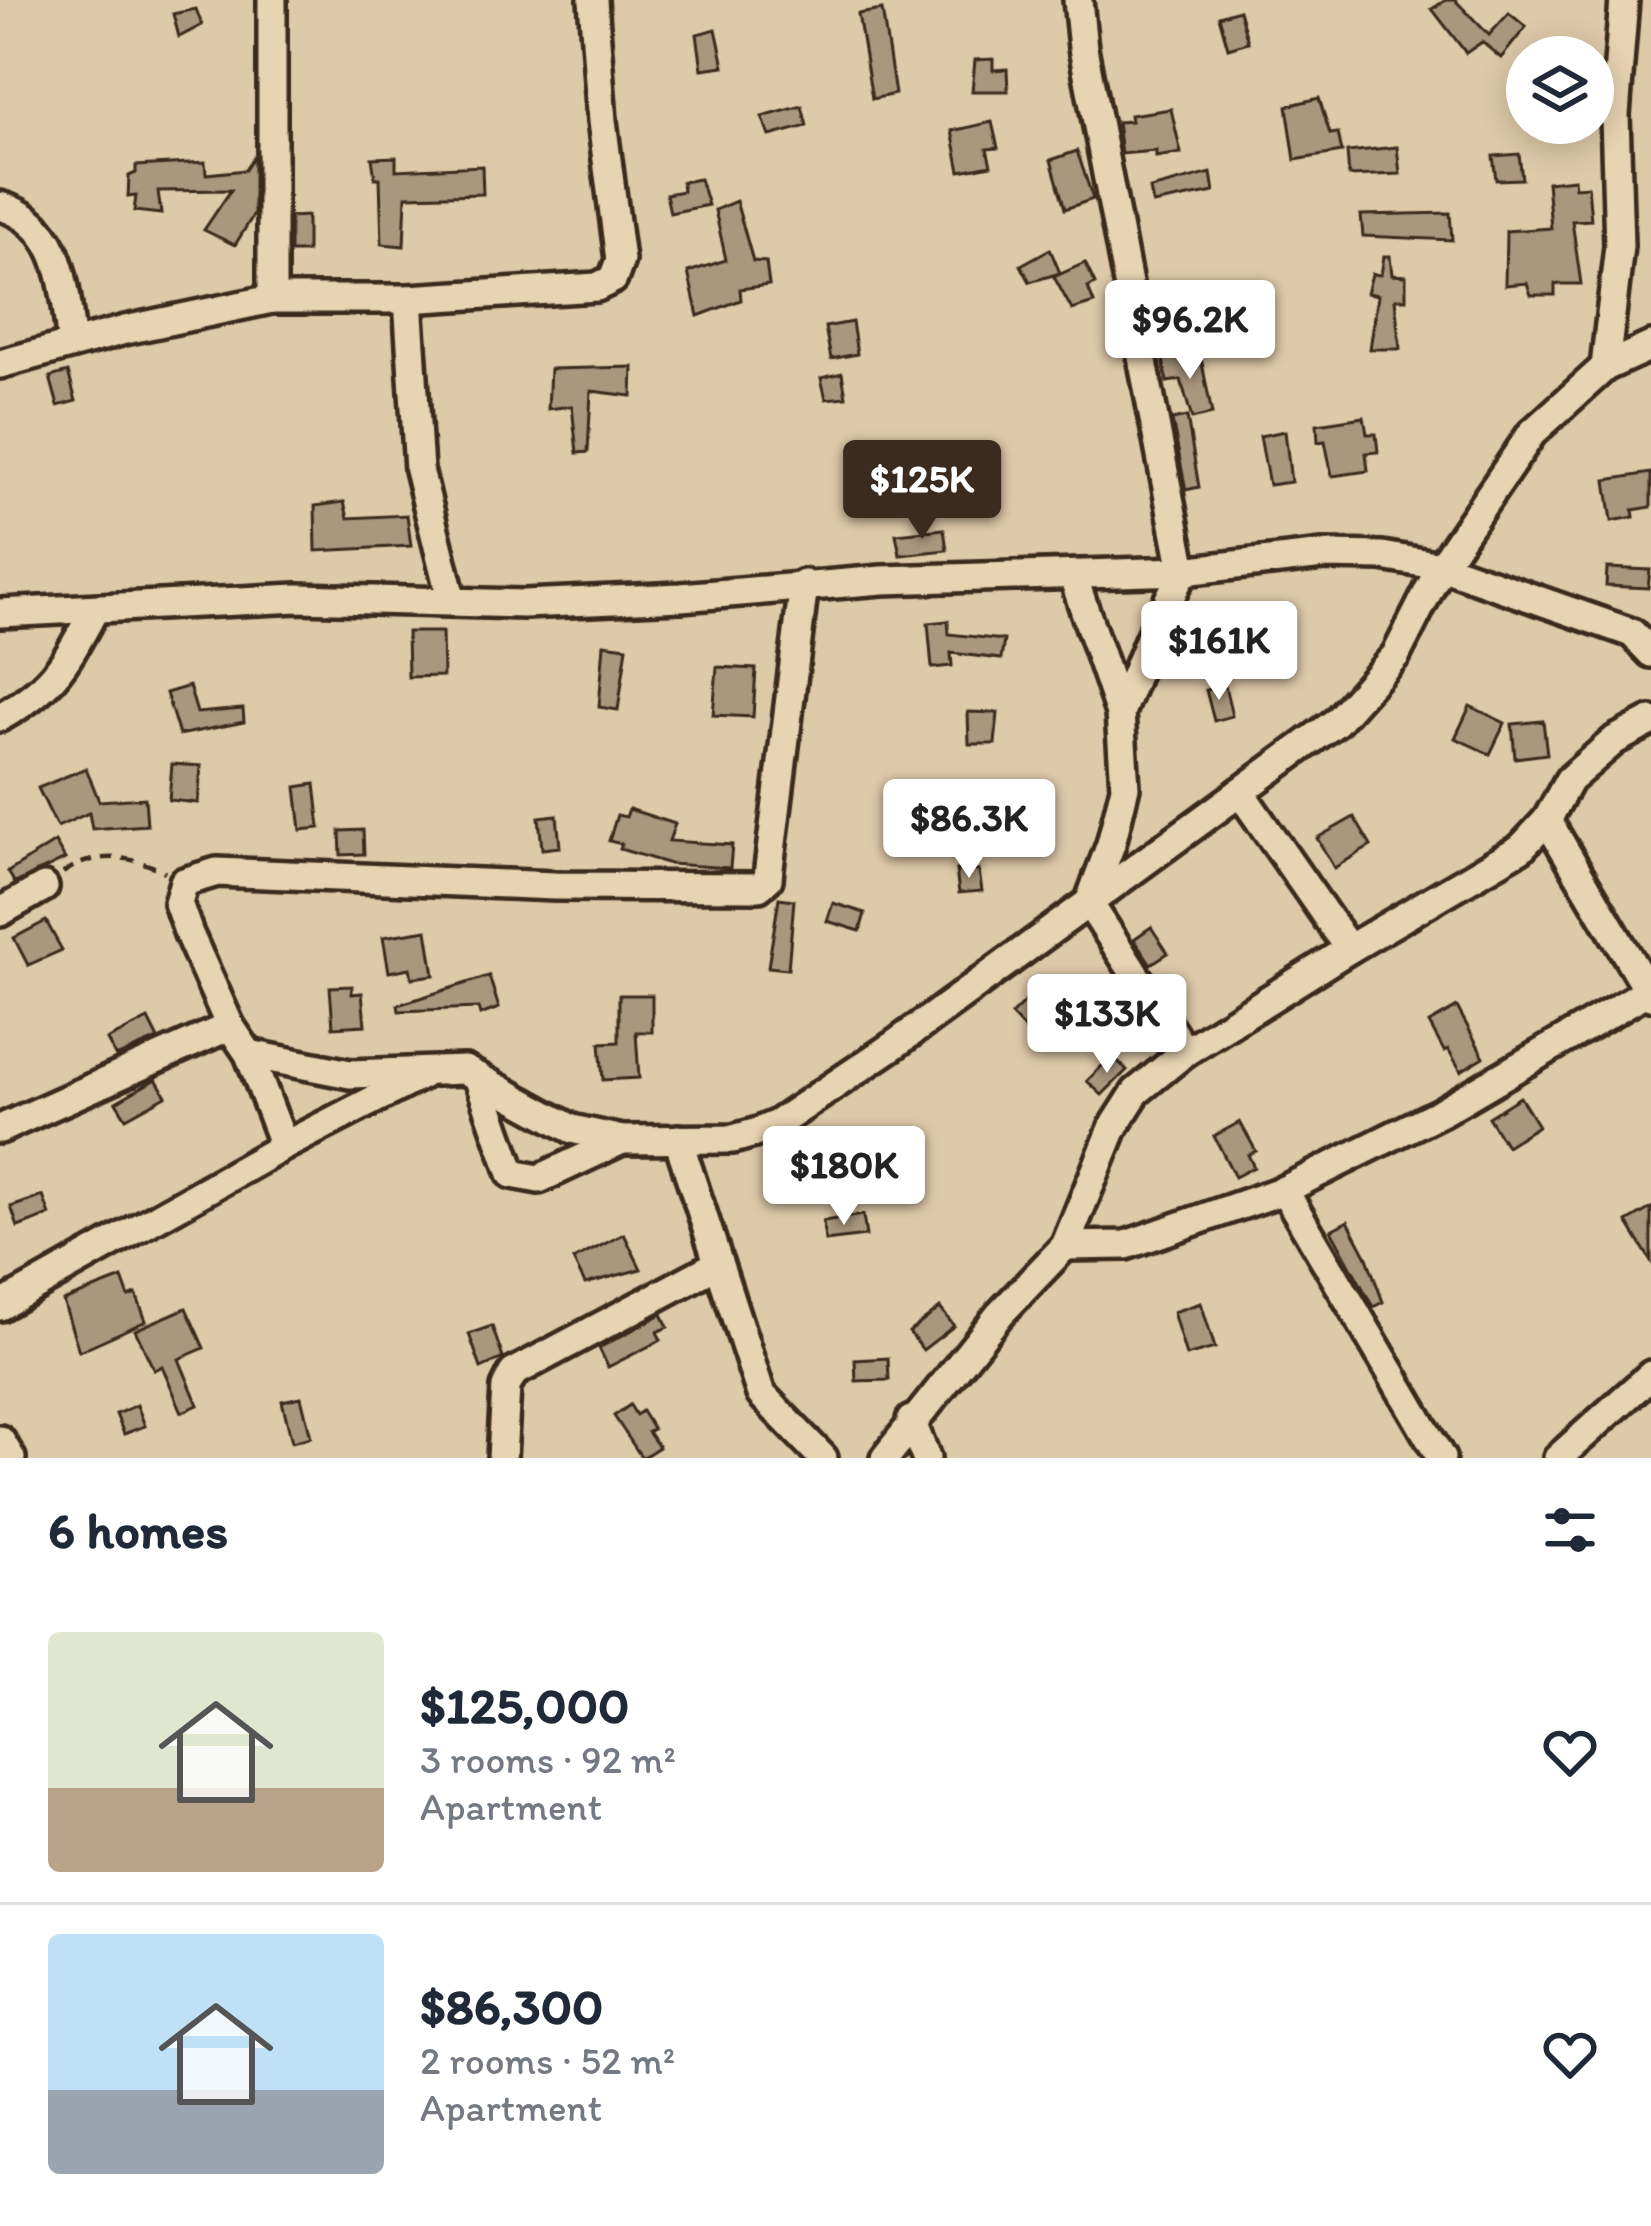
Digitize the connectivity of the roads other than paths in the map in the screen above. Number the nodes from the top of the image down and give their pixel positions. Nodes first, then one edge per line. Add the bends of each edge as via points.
1 (272, 0) edge
2 (593, 0) edge
3 (1078, 0) edge
4 (1624, 0) edge
5 (0, 206) edge
6 (272, 299) junction
7 (408, 299) junction
8 (72, 344) junction
9 (1651, 346) edge
10 (0, 364) edge
11 (1605, 367) junction
12 (1441, 566) junction
13 (1183, 571) junction
14 (1073, 576) junction
15 (804, 584) junction
16 (452, 602) junction
17 (95, 609) junction
18 (0, 613) edge
19 (1644, 637) edge
20 (1120, 713) junction
21 (0, 717) edge
22 (1651, 721) edge
23 (1240, 793) junction
24 (1547, 820) junction
25 (44, 887) road end
26 (1088, 903) junction
27 (0, 912) edge
28 (1349, 949) junction
29 (1650, 992) edge
30 (230, 1026) junction
31 (1185, 1052) junction
32 (249, 1054) junction
33 (430, 1071) junction
34 (478, 1077) junction
35 (0, 1129) edge
36 (677, 1139) junction
37 (622, 1140) junction
38 (284, 1145) junction
39 (1284, 1190) junction
40 (1065, 1246) junction
41 (718, 1264) junction
42 (0, 1306) edge
43 (1651, 1375) edge
44 (911, 1420) junction
45 (0, 1440) edge
46 (11, 1458) edge
47 (502, 1458) edge
48 (823, 1458) edge
49 (885, 1458) edge
50 (926, 1458) edge
51 (1441, 1458) edge
52 (1558, 1458) edge

1 - 6 street
2 - 7 street via 620,260 613,279 597,287
3 - 13 street
4 - 11 street via 1615,115 1619,246
5 - 8 street via 45,232 60,263
6 - 7 street
6 - 8 street
7 - 16 street via 419,470
8 - 10 street
9 - 11 street
11 - 12 street via 1532,433
12 - 13 street via 1323,554
12 - 19 street
12 - 23 street via 1396,656 1371,687
13 - 14 street
13 - 20 street
14 - 15 street
14 - 20 street
15 - 16 street via 658,598
15 - 30 street via 769,868 759,887 218,872 184,882 178,903
16 - 17 street via 278,598
17 - 18 street
17 - 21 street via 60,672
20 - 26 street via 1125,787
22 - 24 street via 1570,780
23 - 26 street
23 - 28 street
24 - 28 street via 1521,848
24 - 29 street
25 - 27 street
26 - 31 street
26 - 36 street via 777,1124 733,1138
28 - 31 street
29 - 39 street via 1442,1112
30 - 32 street
30 - 35 street
31 - 40 street via 1136,1092 1113,1128
32 - 33 street via 350,1074
32 - 38 street
33 - 34 street
33 - 38 street
34 - 37 street via 572,1129
34 - 37 street via 512,1174 539,1179
36 - 37 street
36 - 41 street
38 - 42 street
39 - 40 street via 1126,1245
39 - 51 street
40 - 44 street
41 - 47 street via 513,1373
41 - 48 street via 760,1394
43 - 52 street
44 - 49 street
44 - 50 street
45 - 46 street

